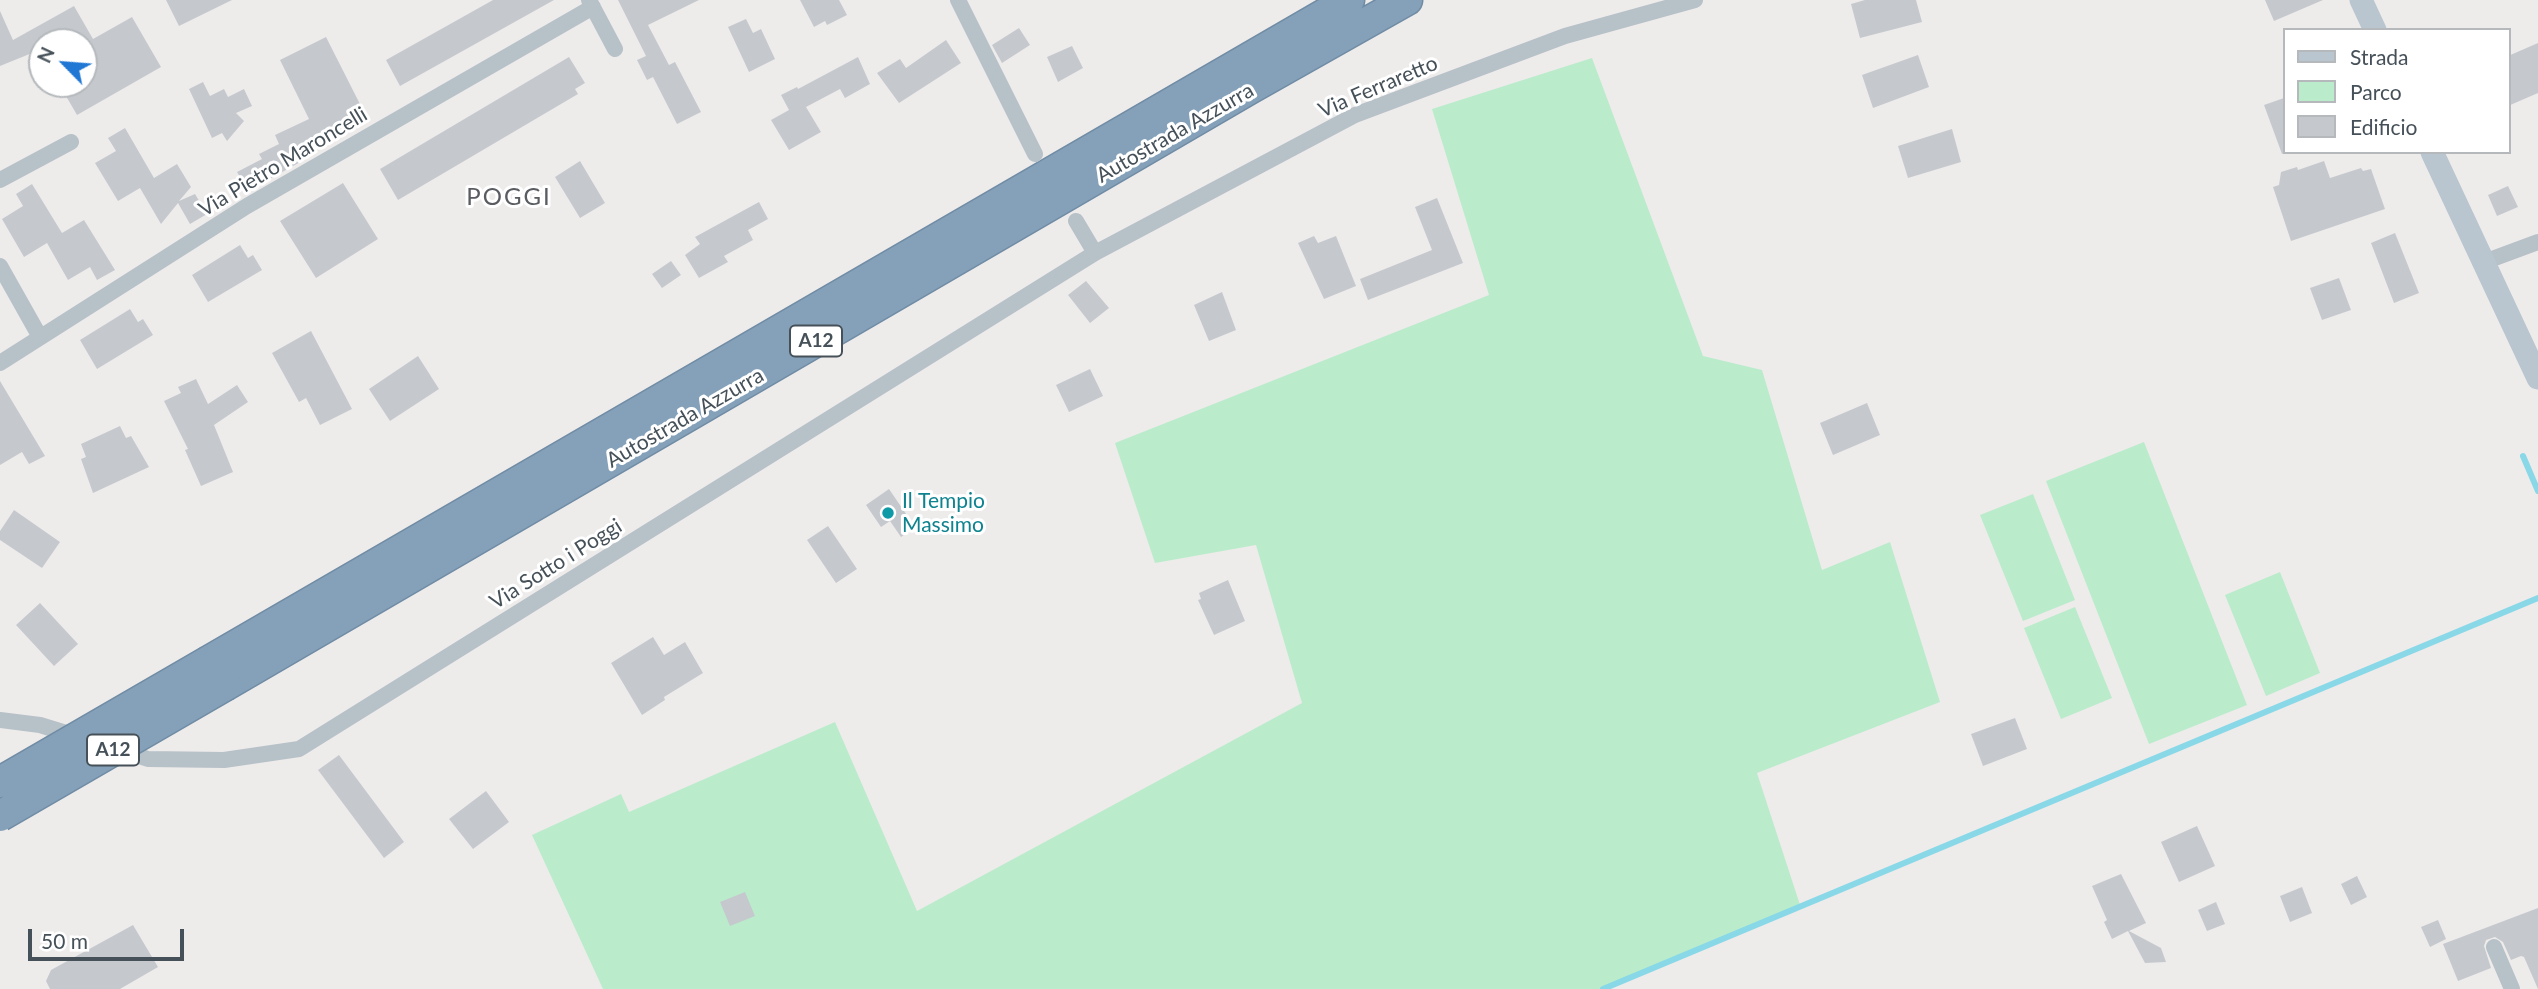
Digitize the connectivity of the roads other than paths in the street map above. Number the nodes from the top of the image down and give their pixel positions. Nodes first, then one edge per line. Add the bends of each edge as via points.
1 (958, 0) edge
2 (1349, 0) edge
3 (1408, 0) edge
4 (1695, 0) edge
5 (2361, 0) edge
6 (591, 3) edge
7 (2374, 28) edge
8 (615, 49) dead end
9 (71, 142) dead end
10 (1035, 154) dead end
11 (2433, 154) edge
12 (0, 180) edge
13 (1076, 220) dead end
14 (2538, 242) edge
15 (1095, 253) junction
16 (2484, 262) junction
17 (0, 265) edge
18 (40, 337) junction
19 (0, 363) edge
20 (2538, 378) edge
21 (217, 673) junction
22 (0, 720) edge
23 (0, 782) edge
24 (0, 816) edge
25 (2494, 947) dead end
26 (2512, 989) edge

1 - 10 street
2 - 21 highway, Autostrada Azzurra / A12
3 - 21 highway, Autostrada Azzurra / A12
4 - 15 street, Via Ferraretto via 1565,36 1355,115
5 - 7 main road
6 - 8 street
6 - 18 street, Via Pietro Maroncelli via 247,206
9 - 12 street
11 - 16 main road
13 - 15 street
14 - 16 street
15 - 22 street, Via Sotto i Poggi via 299,749 224,760 148,759 40,726
16 - 20 main road
17 - 18 street
18 - 19 street, Via Pietro Maroncelli
21 - 23 highway, Autostrada Azzurra / A12, bridge
21 - 24 highway, Autostrada Azzurra / A12, bridge
25 - 26 street

